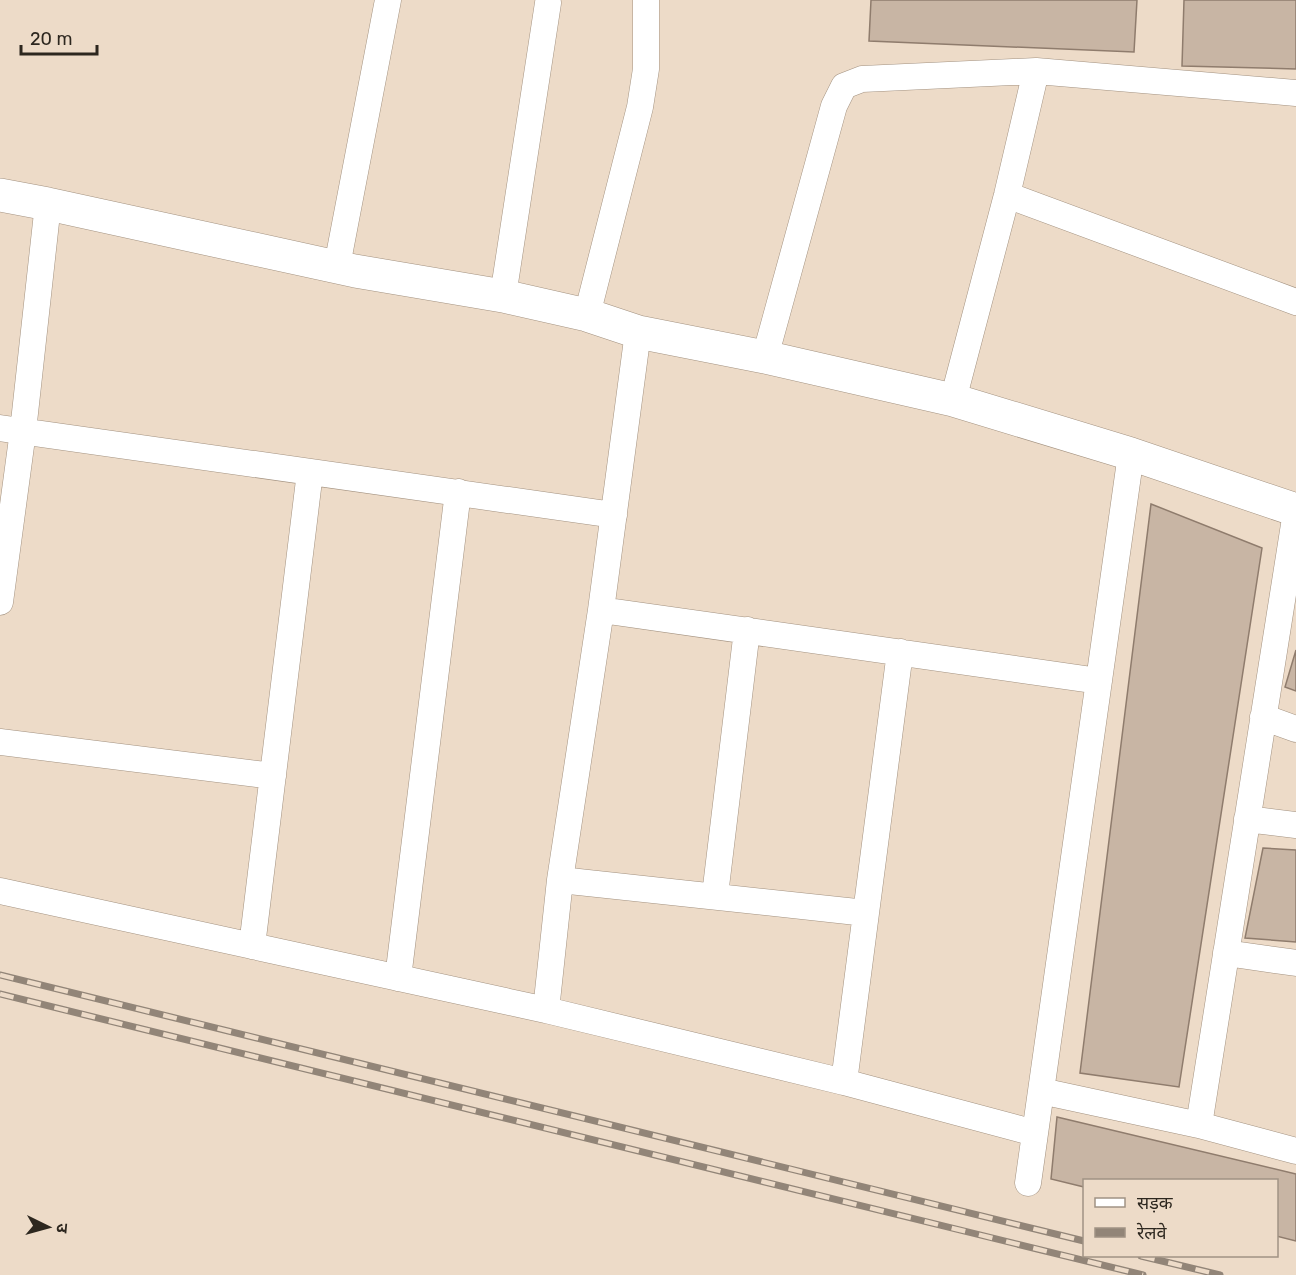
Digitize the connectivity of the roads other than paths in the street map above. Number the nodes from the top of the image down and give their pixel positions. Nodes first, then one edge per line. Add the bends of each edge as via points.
1 (388, 0) edge
2 (646, 0) edge
3 (548, 3) dead end
4 (1036, 71) junction
5 (1296, 93) edge
6 (0, 195) edge
7 (1007, 195) junction
8 (48, 204) junction
9 (337, 266) junction
10 (503, 296) junction
11 (1296, 302) edge
12 (587, 315) junction
13 (638, 332) junction
14 (765, 357) junction
15 (953, 400) junction
16 (11, 430) edge
17 (1131, 454) junction
18 (310, 472) junction
19 (458, 492) junction
20 (1296, 511) edge
21 (614, 515) junction
22 (0, 602) edge
23 (601, 610) junction
24 (747, 630) junction
25 (900, 652) junction
26 (1099, 681) junction
27 (1263, 717) junction
28 (1296, 729) edge
29 (0, 741) edge
30 (273, 776) junction
31 (1247, 819) junction
32 (1296, 825) edge
33 (560, 880) junction
34 (0, 891) edge
35 (715, 895) junction
36 (866, 914) junction
37 (252, 946) junction
38 (1226, 953) junction
39 (1296, 963) edge
40 (398, 978) junction
41 (546, 1010) junction
42 (844, 1082) junction
43 (1041, 1091) junction
44 (1199, 1125) junction
45 (1035, 1133) junction
46 (1296, 1151) edge
47 (1028, 1183) dead end

1 - 9 street
2 - 12 street via 646,69 640,107
3 - 10 street
4 - 5 street
4 - 7 street
4 - 14 street via 862,79 844,86 834,106
6 - 8 street
7 - 11 street
7 - 15 street
8 - 9 street
8 - 16 street
9 - 10 street
10 - 12 street
12 - 13 street
13 - 14 street
13 - 21 street
14 - 15 street
15 - 17 street
16 - 18 street
16 - 22 street
17 - 20 street
17 - 26 street
18 - 19 street
18 - 30 street
19 - 21 street
19 - 40 street
20 - 27 street
21 - 23 street
23 - 24 street
23 - 33 street
24 - 25 street
24 - 35 street
25 - 26 street
25 - 36 street
26 - 43 street
27 - 28 street
27 - 31 street
29 - 30 street
30 - 37 street
31 - 32 street
31 - 38 street
33 - 35 street
33 - 41 street
34 - 37 street
35 - 36 street
36 - 42 street
37 - 40 street
38 - 39 street
38 - 44 street
40 - 41 street
41 - 42 street
42 - 45 street
43 - 44 street
43 - 45 street
44 - 46 street
45 - 47 street

